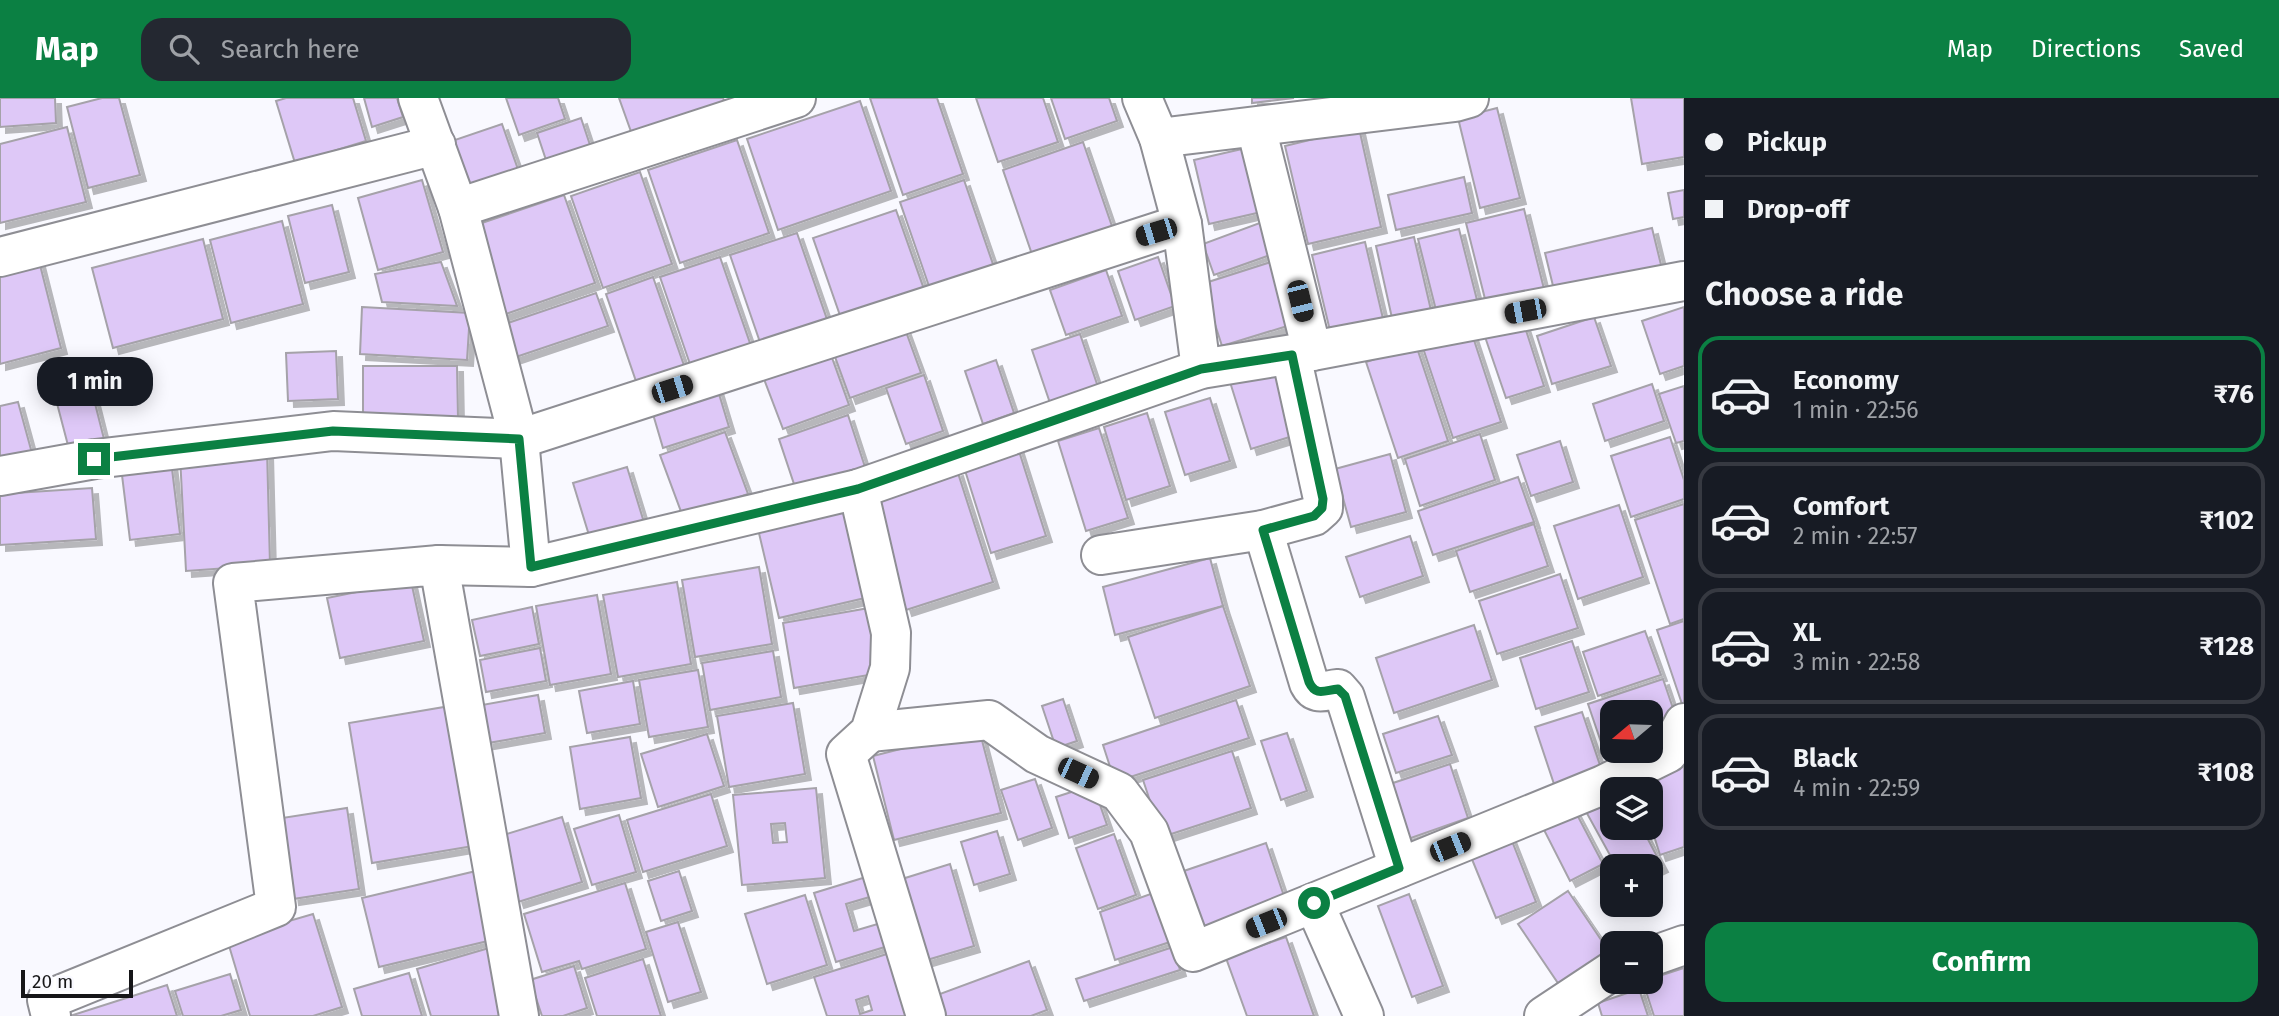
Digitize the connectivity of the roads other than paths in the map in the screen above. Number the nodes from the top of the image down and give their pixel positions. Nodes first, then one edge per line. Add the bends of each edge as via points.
1 (418, 98) edge
2 (796, 98) edge
3 (1142, 98) edge
4 (1459, 99) edge
5 (1256, 127) junction
6 (1158, 138) junction
7 (436, 145) junction
8 (458, 208) junction
9 (1182, 224) junction
10 (0, 257) edge
11 (1684, 281) edge
12 (1302, 353) junction
13 (1201, 369) junction
14 (519, 439) junction
15 (0, 476) edge
16 (858, 489) junction
17 (1263, 530) junction
18 (1101, 555) dead end
19 (439, 565) junction
20 (531, 567) junction
21 (1684, 723) edge
22 (870, 732) junction
23 (1399, 868) junction
24 (1314, 903) junction
25 (1684, 945) edge
26 (1663, 952) edge
27 (1600, 979) edge
28 (51, 1016) edge
29 (519, 1016) edge
30 (926, 1016) edge
31 (1364, 1016) edge
32 (1544, 1016) edge

1 - 7 street
2 - 8 street
3 - 6 street
4 - 5 street
5 - 6 street
5 - 12 street
6 - 9 street
7 - 8 street
7 - 10 street
8 - 14 street
9 - 13 street
9 - 14 street
11 - 12 street
12 - 13 street
12 - 17 street via 1322,508 1314,516
13 - 16 street
14 - 15 street via 333,431 94,459
14 - 20 street
16 - 20 street
16 - 22 street via 891,633 890,668
17 - 18 street
17 - 23 street via 1312,690 1338,689 1345,696
19 - 20 street
19 - 28 street via 233,583 276,907 47,1000
19 - 29 street
21 - 23 street via 1668,753 1603,785
22 - 24 street via 989,720 1037,754 1119,792 1149,832 1193,952
22 - 30 street via 846,754
23 - 24 street
24 - 31 street
25 - 26 street
27 - 32 street

